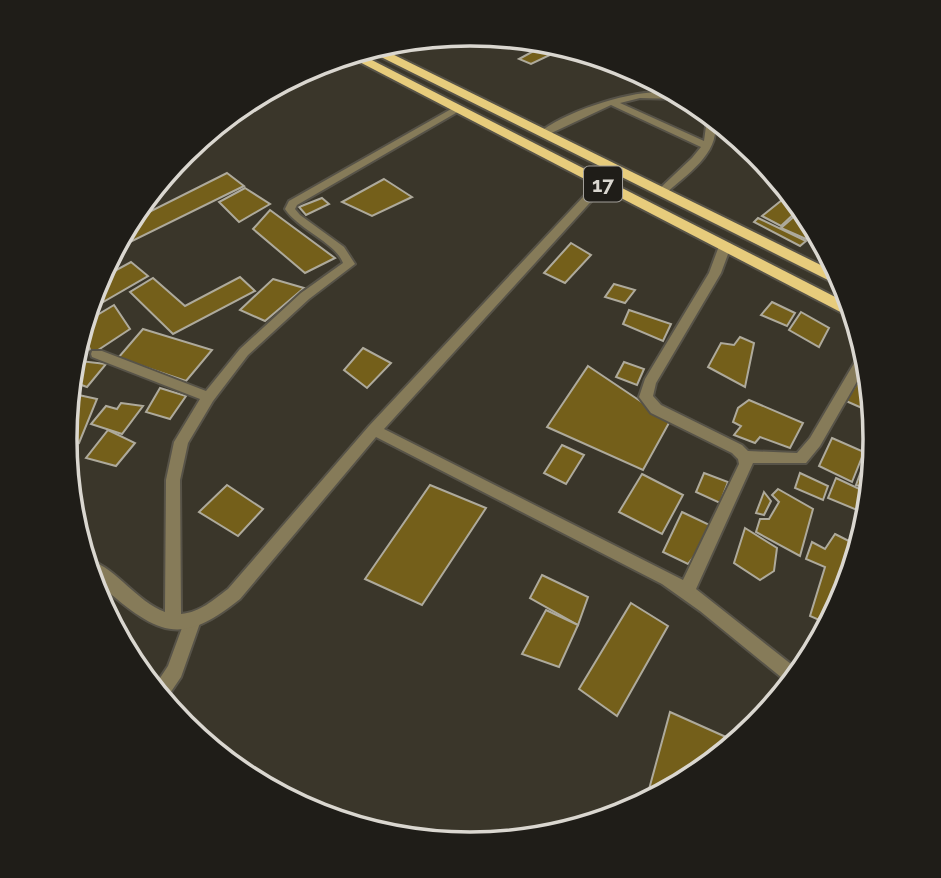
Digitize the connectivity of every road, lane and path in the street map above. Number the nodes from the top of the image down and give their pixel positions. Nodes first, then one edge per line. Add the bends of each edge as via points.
1 (385, 55) edge
2 (363, 61) edge
3 (662, 95) edge
4 (611, 102) junction
5 (456, 110) junction
6 (713, 129) edge
7 (542, 134) junction
8 (708, 147) junction
9 (602, 183) junction
10 (661, 192) junction
11 (725, 246) junction
12 (828, 276) edge
13 (841, 307) edge
14 (97, 354) dead end
15 (857, 369) edge
16 (208, 397) junction
17 (374, 430) junction
18 (745, 457) junction
19 (107, 589) edge
20 (686, 592) junction
21 (173, 623) junction
22 (192, 623) junction
23 (788, 672) edge
24 (165, 686) edge

1 - 7 highway, 17
2 - 5 highway, 17
3 - 4 street via 644,93
4 - 7 street
4 - 8 street
5 - 9 highway, 17
5 - 16 street via 293,203 290,209 295,217 340,248 349,264 275,322
6 - 8 street
7 - 10 highway, 17
8 - 10 street
9 - 11 highway, 17
9 - 17 street
10 - 12 highway, 17
11 - 13 highway, 17
11 - 18 street via 715,273 646,397 656,409
14 - 16 street
15 - 18 street via 801,459
16 - 21 street via 175,461
17 - 20 street
17 - 22 street via 234,594 212,615
18 - 20 street via 717,531
19 - 21 street
20 - 23 street
21 - 22 street
22 - 24 street

